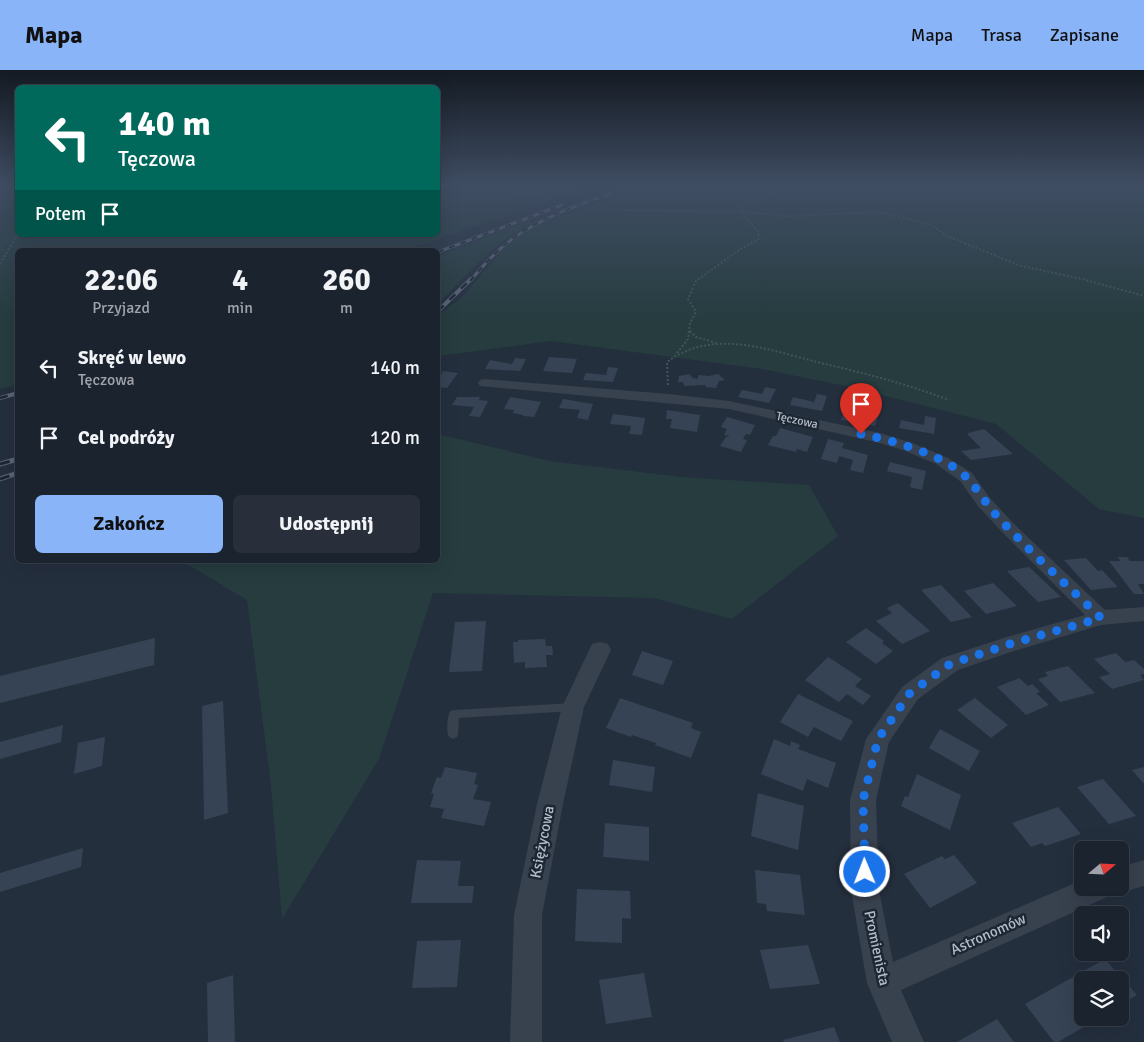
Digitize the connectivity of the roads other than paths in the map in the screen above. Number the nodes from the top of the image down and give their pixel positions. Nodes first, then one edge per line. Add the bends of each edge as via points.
1 (485, 383) dead end
2 (1144, 614) edge
3 (1101, 618) junction
4 (600, 650) dead end
5 (573, 707) junction
6 (453, 734) dead end
7 (1144, 873) edge
8 (1129, 877) edge
9 (1077, 896) edge
10 (882, 983) junction
11 (526, 1042) edge
12 (908, 1042) edge

1 - 3 street, Tęczowa via 729,406 909,447 942,461 966,477 1008,528
2 - 3 street, Promienista
3 - 10 street, Promienista via 950,664 910,693 878,739 863,800 865,890
4 - 5 street, Księżycowa
5 - 6 lane via 454,714
5 - 11 street, Księżycowa via 528,915
7 - 8 street
9 - 10 street, Astronomów
10 - 12 street, Promienista

